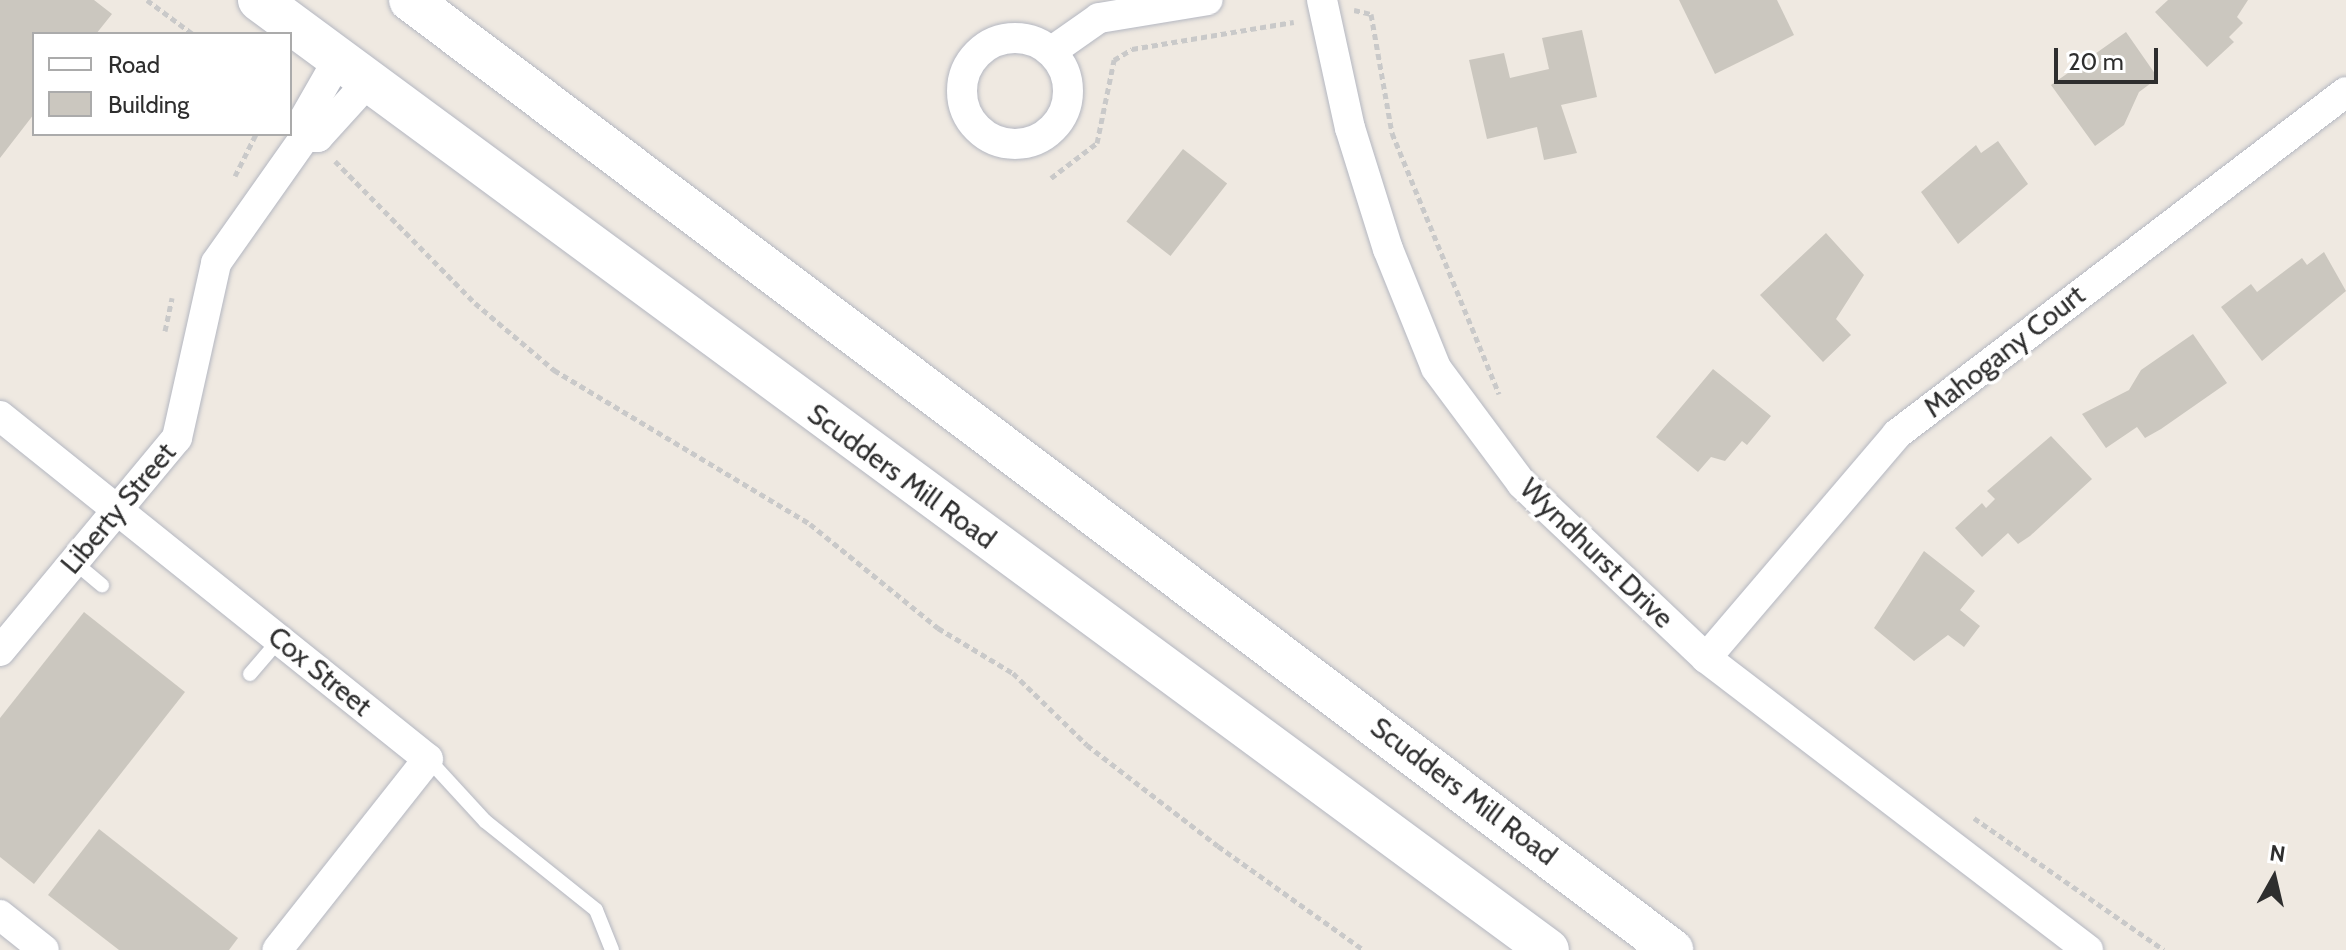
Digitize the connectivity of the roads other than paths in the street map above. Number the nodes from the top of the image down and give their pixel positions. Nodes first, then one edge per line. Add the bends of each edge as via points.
1 (259, 0) edge
2 (410, 0) edge
3 (1208, 0) edge
4 (1324, 10) edge
5 (1052, 51) dead end
6 (353, 72) junction
7 (2346, 92) edge
8 (0, 416) edge
9 (120, 510) junction
10 (73, 561) junction
11 (102, 585) dead end
12 (280, 639) junction
13 (0, 651) edge
14 (1706, 658) junction
15 (250, 674) dead end
16 (428, 759) junction
17 (0, 915) edge
18 (44, 950) edge
19 (277, 950) edge
20 (612, 950) edge
21 (1548, 950) edge
22 (1672, 950) edge
23 (2088, 950) edge

1 - 6 main road, Scudders Mill Road
2 - 22 main road, Scudders Mill Road
3 - 5 street via 1099,18
4 - 14 street, Wyndhurst Drive via 1388,249 1436,368 1522,484
6 - 9 street, Liberty Street via 303,121 305,137 216,263 177,438
6 - 21 main road, Scudders Mill Road
7 - 14 street, Mahogany Court via 1897,434
8 - 9 street, Cox Street
9 - 10 street, Liberty Street
9 - 12 street, Cox Street
10 - 11 lane
10 - 13 street, Liberty Street
12 - 15 lane
12 - 16 street, Cox Street
14 - 23 street, Wyndhurst Drive
16 - 19 street
16 - 20 lane, Cox Street via 485,821 596,910
17 - 18 street

